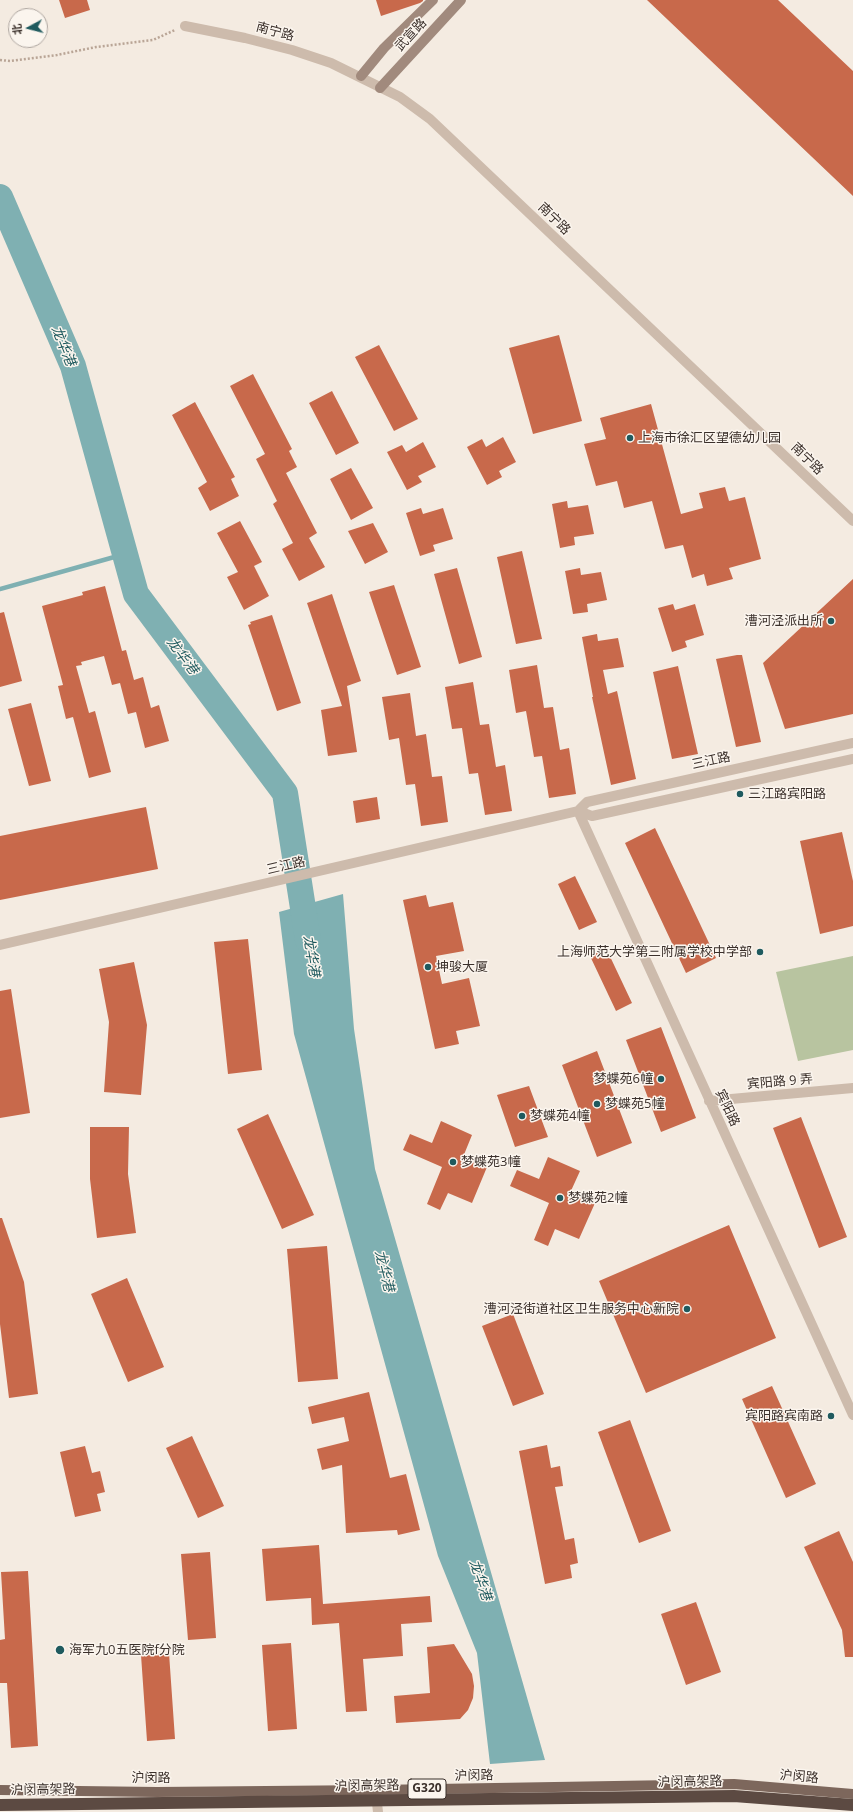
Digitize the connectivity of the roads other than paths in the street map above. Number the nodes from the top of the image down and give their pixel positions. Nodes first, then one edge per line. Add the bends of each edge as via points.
1 (433, 0) edge
2 (461, 0) edge
3 (185, 26) road end
4 (361, 76) junction
5 (380, 88) junction
6 (853, 521) edge
7 (853, 743) edge
8 (853, 759) edge
9 (578, 811) junction
10 (0, 945) edge
11 (853, 1088) edge
12 (709, 1101) junction
13 (853, 1415) edge
14 (0, 1790) edge
15 (375, 1790) junction
16 (853, 1794) edge
17 (0, 1805) edge
18 (853, 1805) edge
19 (378, 1812) edge

1 - 4 street via 384,48
2 - 5 street, 武宣路
3 - 4 street, 南宁路 via 292,50
4 - 5 street, 南宁路
5 - 6 street, 南宁路 via 400,97 430,119
7 - 9 street, 三江路 via 587,802
8 - 9 street, 三江路 via 592,816
9 - 10 street, 三江路
9 - 12 street, 宾阳路
11 - 12 street, 宾阳路 9 弄
12 - 13 street, 宾阳路
14 - 15 main road, 沪闵路 / G320
15 - 16 main road, 沪闵路 / G320 via 734,1784
15 - 19 street
17 - 18 highway, 沪闵高架路, bridge via 734,1796

